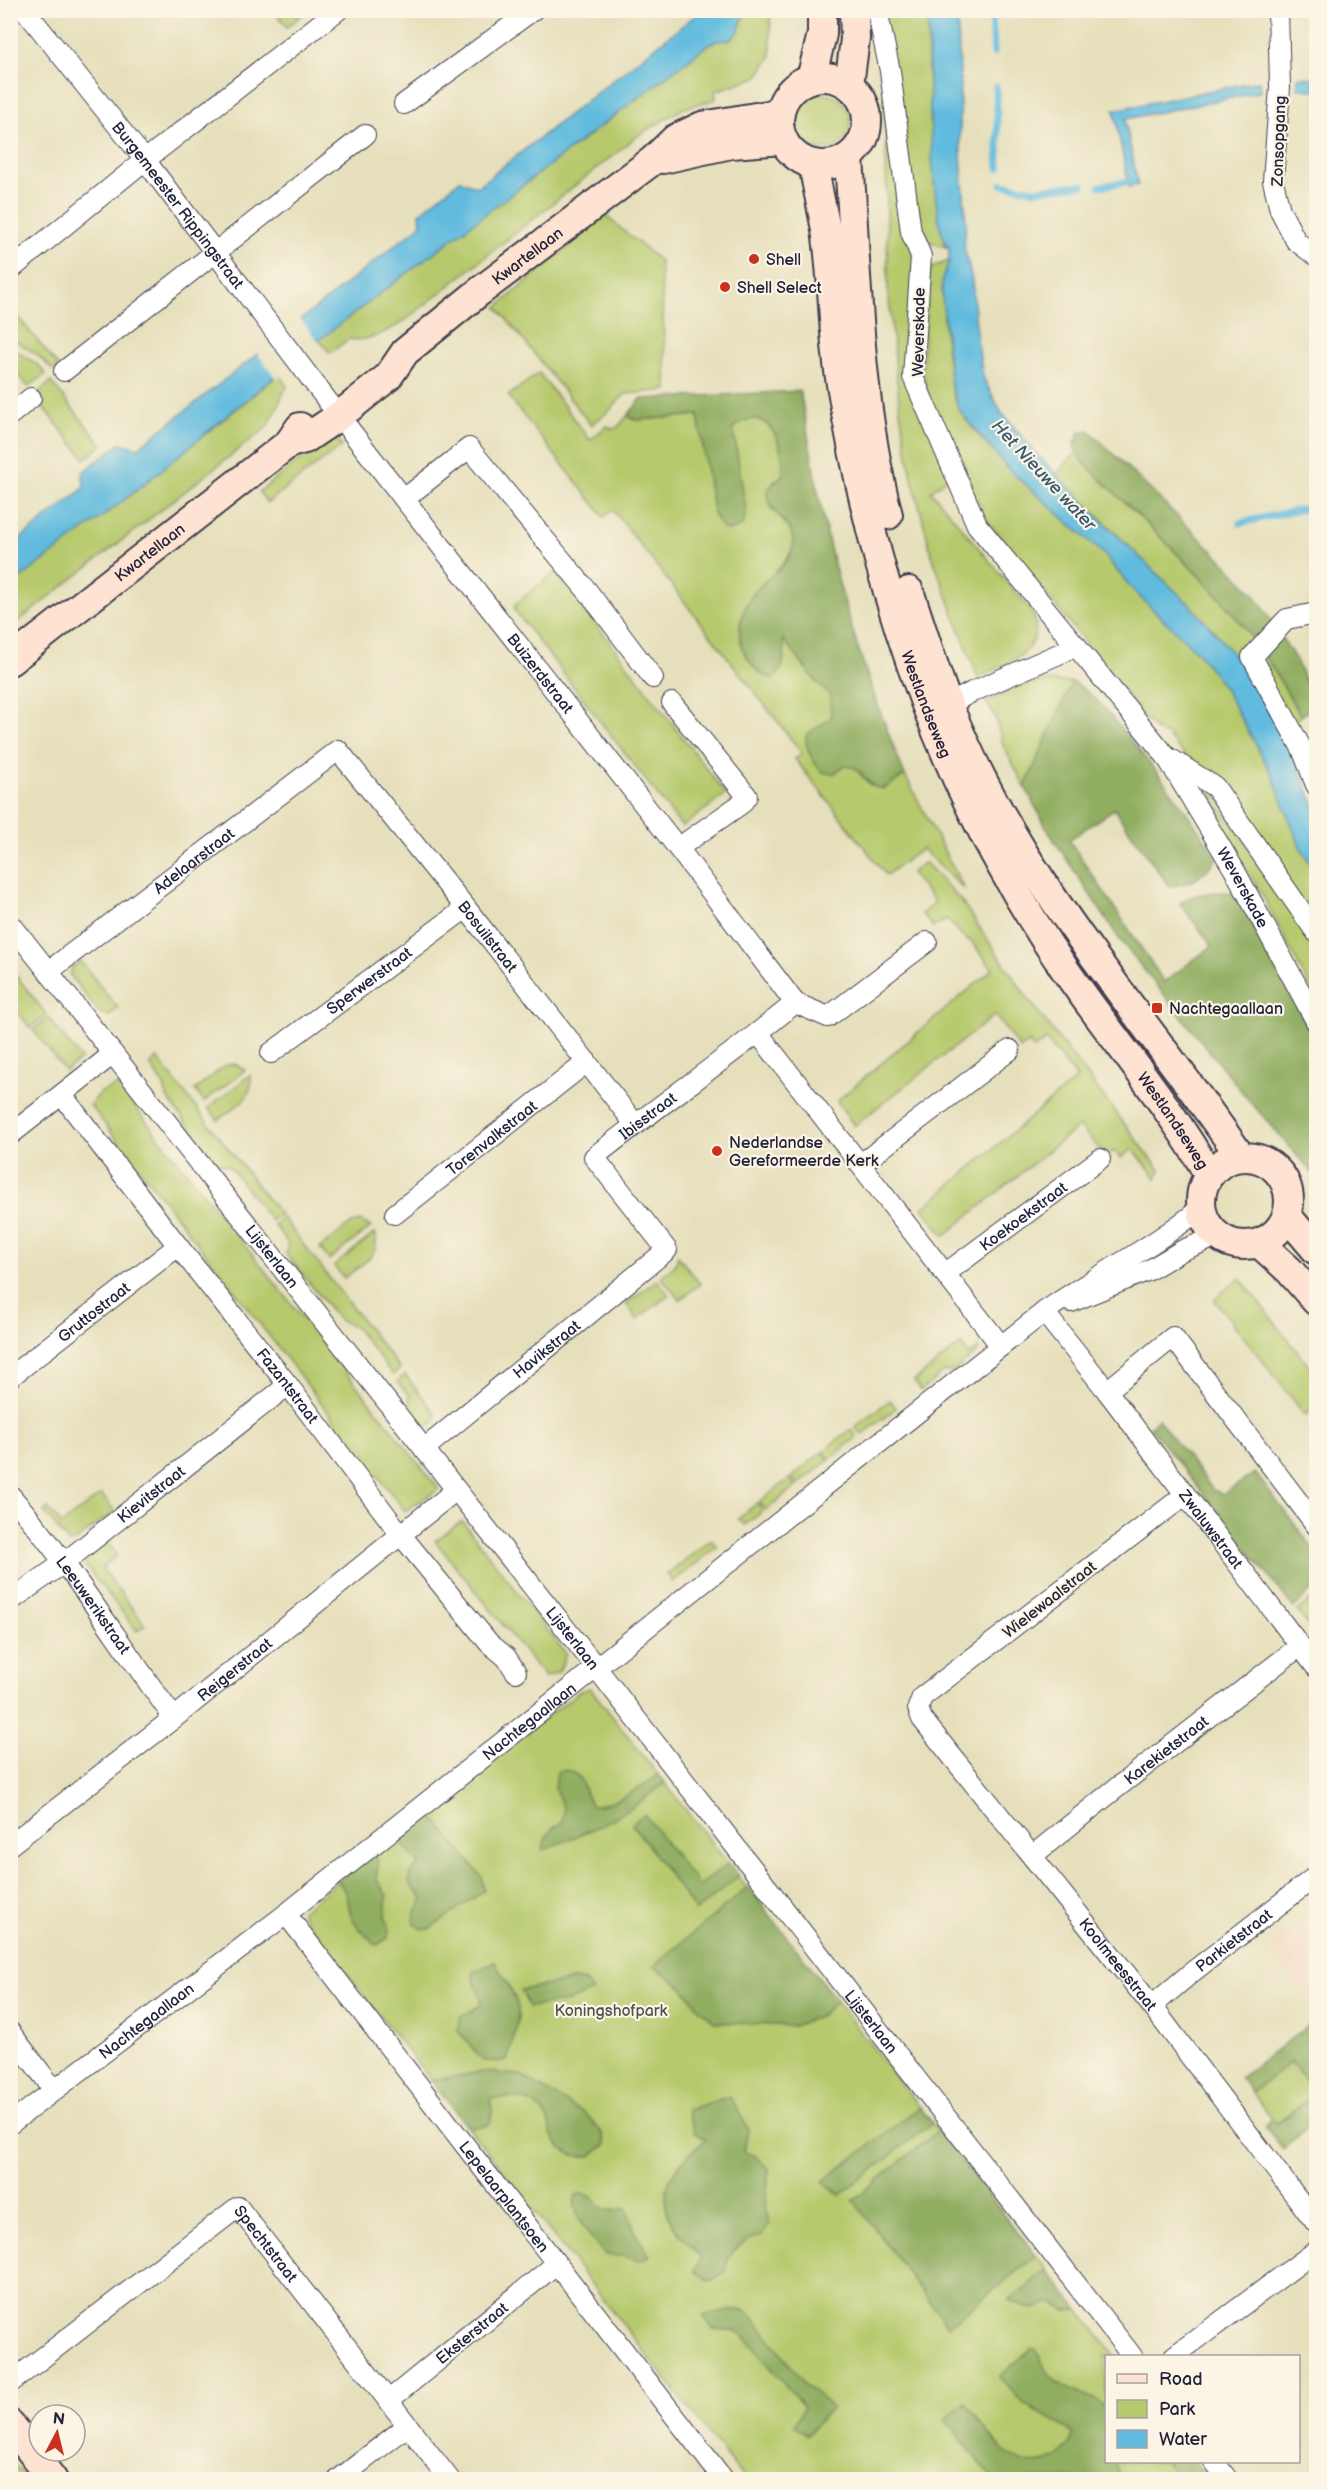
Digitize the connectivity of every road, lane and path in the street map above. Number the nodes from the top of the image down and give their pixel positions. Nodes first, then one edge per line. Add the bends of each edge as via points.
1 (24, 10) edge
2 (338, 10) edge
3 (822, 10) edge
4 (854, 10) edge
5 (877, 10) edge
6 (1278, 10) edge
7 (523, 14) edge
8 (811, 79) junction
9 (849, 85) junction
10 (404, 104) dead end
11 (782, 126) junction
12 (365, 135) dead end
13 (849, 158) junction
14 (144, 160) junction
15 (813, 164) junction
16 (216, 254) junction
17 (1317, 256) edge
18 (10, 270) edge
19 (64, 371) dead end
20 (31, 398) dead end
21 (334, 409) junction
22 (10, 415) edge
23 (404, 499) junction
24 (1317, 613) edge
25 (1077, 646) junction
26 (10, 661) edge
27 (653, 678) dead end
28 (672, 703) dead end
29 (939, 710) junction
30 (338, 750) joint
31 (1166, 756) junction
32 (1317, 785) edge
33 (678, 848) junction
34 (466, 908) junction
35 (10, 923) edge
36 (1317, 932) edge
37 (927, 942) dead end
38 (49, 971) junction
39 (795, 1003) junction
40 (1317, 1021) edge
41 (758, 1033) junction
42 (1010, 1050) dead end
43 (271, 1053) dead end
44 (113, 1054) junction
45 (587, 1062) junction
46 (62, 1095) junction
47 (635, 1124) junction
48 (10, 1135) edge
49 (1241, 1157) junction
50 (1100, 1159) dead end
51 (861, 1164) junction
52 (1209, 1175) junction
53 (1201, 1208) junction
54 (395, 1214) dead end
55 (1287, 1216) junction
56 (1218, 1236) junction
57 (1259, 1243) junction
58 (178, 1246) junction
59 (667, 1250) joint
60 (1317, 1250) edge
61 (946, 1273) junction
62 (1317, 1301) edge
63 (1044, 1312) junction
64 (1001, 1346) junction
65 (10, 1377) edge
66 (288, 1385) junction
67 (1107, 1391) junction
68 (424, 1449) junction
69 (456, 1490) junction
70 (10, 1495) edge
71 (1185, 1495) junction
72 (1317, 1525) edge
73 (401, 1535) junction
74 (65, 1562) junction
75 (10, 1601) edge
76 (1300, 1646) junction
77 (1317, 1667) edge
78 (596, 1669) junction
79 (516, 1672) dead end
80 (918, 1708) joint
81 (174, 1718) junction
82 (10, 1845) edge
83 (1032, 1856) junction
84 (1317, 1876) edge
85 (286, 1914) junction
86 (1152, 2006) junction
87 (10, 2032) edge
88 (54, 2090) junction
89 (10, 2124) edge
90 (1317, 2223) edge
91 (1317, 2251) edge
92 (556, 2264) junction
93 (1131, 2355) edge
94 (1175, 2355) edge
95 (10, 2383) edge
96 (388, 2401) junction
97 (10, 2424) edge
98 (406, 2426) junction
99 (1215, 2463) edge
100 (53, 2480) edge
101 (338, 2480) edge
102 (450, 2480) edge
103 (724, 2480) edge
104 (1228, 2480) edge

1 - 14 street, Burgemeester Rippingstraat
2 - 14 street
3 - 8 main road via 822,34
4 - 9 main road
5 - 25 street, Weverskade via 890,71 911,232 921,256 914,377 977,525
6 - 17 street, Zonsopgang via 1280,87 1273,181 1280,210 1296,241
7 - 10 street
8 - 9 main road via 831,78
8 - 11 main road via 788,95
9 - 13 main road via 863,101 868,122 862,142
11 - 15 main road via 796,156
11 - 21 main road, Kwartellaan via 702,126 675,140 405,352 382,360
12 - 16 street
13 - 15 main road via 831,165
13 - 29 main road, Westlandseweg via 865,385 880,485
14 - 16 street, Burgemeester Rippingstraat
14 - 18 street
15 - 29 main road, Westlandseweg via 826,230 840,383 860,482 885,581
16 - 19 street
16 - 21 street, Burgemeester Rippingstraat
20 - 22 street
21 - 23 street, Buizerdstraat
21 - 26 main road, Kwartellaan via 301,425 289,442
23 - 27 street via 469,448 589,593
23 - 33 street, Buizerdstraat
24 - 32 street via 1287,619 1252,657
25 - 29 street
25 - 31 street, Weverskade
28 - 33 street via 747,796
29 - 49 main road, Westlandseweg via 975,764 1026,856 1089,950
29 - 52 main road, Westlandseweg via 955,774 1001,866 1065,969 1184,1132
30 - 34 street, Bosuilstraat
30 - 38 street, Adelaarstraat
31 - 36 street, Weverskade via 1215,787
31 - 40 street, Weverskade via 1235,871
33 - 39 street, Buizerdstraat
34 - 43 street, Sperwerstraat
34 - 45 street, Bosuilstraat
35 - 38 street, Lijsterlaan
37 - 39 street via 828,1017
38 - 44 street, Lijsterlaan
39 - 41 street, Ibisstraat
41 - 47 street, Ibisstraat
41 - 51 street
42 - 51 street
44 - 46 street
44 - 68 street, Lijsterlaan
45 - 47 street, Bosuilstraat
45 - 54 street, Torenvalkstraat
46 - 48 street
46 - 58 street, Fazantstraat
47 - 59 street, Ibisstraat via 594,1157
49 - 52 main road via 1220,1165
49 - 55 main road via 1264,1162 1277,1171 1288,1192
50 - 61 street, Koekoekstraat
51 - 61 street
52 - 53 main road via 1202,1191
53 - 56 main road via 1207,1224
53 - 63 street, Nachtegaallaan via 1171,1233
55 - 57 main road via 1276,1233
55 - 60 main road
56 - 57 main road via 1238,1245
56 - 63 street, Nachtegaallaan via 1139,1275
57 - 62 main road
58 - 65 street, Gruttostraat
58 - 66 street, Fazantstraat
59 - 68 street, Havikstraat
61 - 64 street
63 - 64 street, Nachtegaallaan
63 - 67 street, Zwaluwstraat
64 - 78 street, Nachtegaallaan
66 - 73 street, Fazantstraat
66 - 74 street, Kievitstraat
67 - 71 street, Zwaluwstraat
67 - 72 street via 1173,1337
68 - 69 street, Lijsterlaan
69 - 73 street, Reigerstraat
69 - 78 street, Lijsterlaan
70 - 74 street, Leeuwerikstraat
71 - 76 street, Zwaluwstraat
71 - 80 street, Wielewaalstraat via 922,1697
73 - 79 street, Fazantstraat
73 - 81 street, Reigerstraat
74 - 75 street, Kievitstraat
74 - 81 street, Leeuwerikstraat
76 - 77 street, Zwaluwstraat
76 - 83 street, Karekietstraat
78 - 85 street, Nachtegaallaan
78 - 93 street, Lijsterlaan
80 - 83 street, Koolmeesstraat via 922,1719
81 - 82 street, Reigerstraat
83 - 86 street, Koolmeesstraat
84 - 86 street, Parkietstraat
85 - 88 street, Nachtegaallaan
85 - 92 street, Lepelaarplantsoen
86 - 90 street, Koolmeesstraat
87 - 88 street
88 - 89 street, Nachtegaallaan
91 - 94 street
92 - 96 street, Eksterstraat
92 - 103 street, Lepelaarplantsoen
95 - 96 street, Spechtstraat via 238,2207
96 - 98 street, Spechtstraat
97 - 100 main road
98 - 101 street
98 - 102 street, Spechtstraat
99 - 104 street

